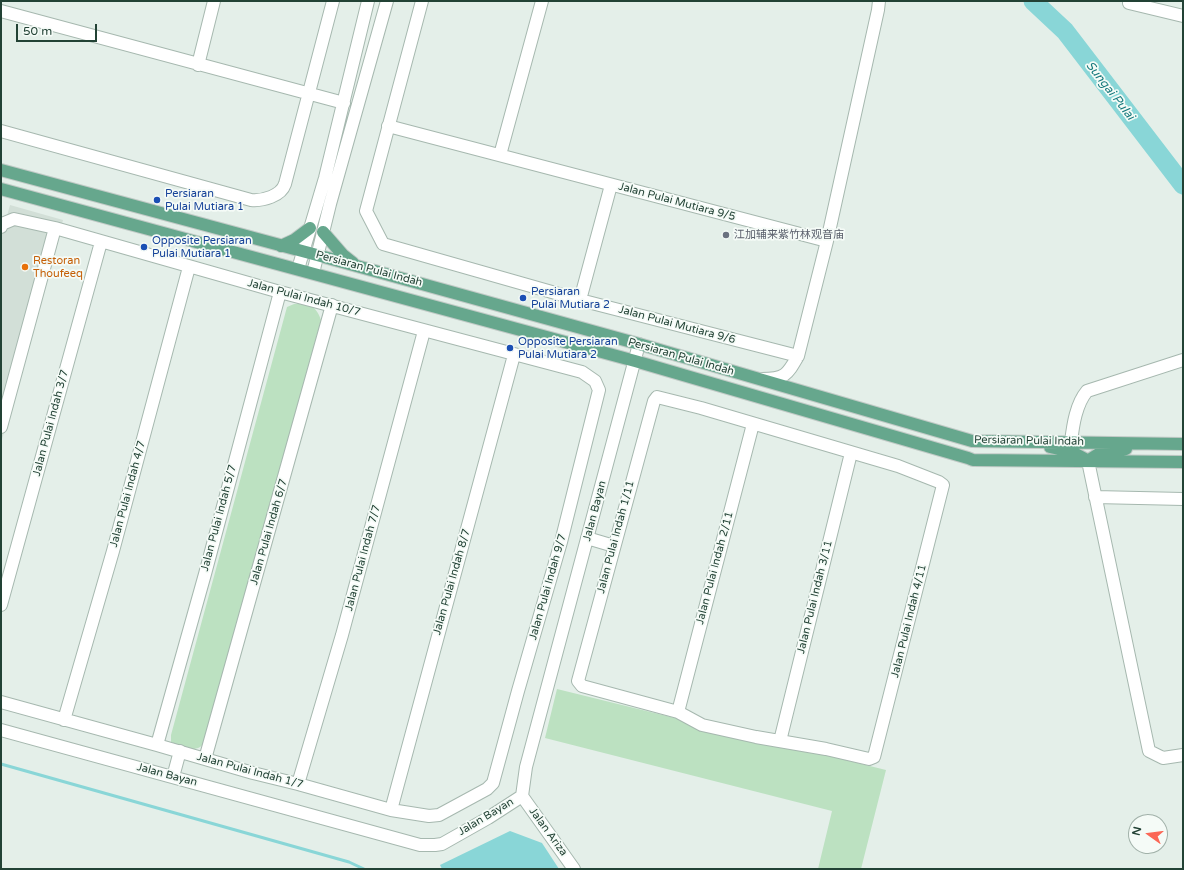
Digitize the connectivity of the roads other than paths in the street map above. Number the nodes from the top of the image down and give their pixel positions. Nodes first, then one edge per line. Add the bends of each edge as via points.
1 (214, 1) edge
2 (334, 1) edge
3 (368, 1) edge
4 (387, 1) edge
5 (422, 1) edge
6 (542, 1) edge
7 (879, 1) edge
8 (1129, 2) edge
9 (1, 11) edge
10 (1183, 16) edge
11 (198, 65) junction
12 (309, 94) junction
13 (344, 103) junction
14 (388, 126) junction
15 (1, 131) edge
16 (500, 156) junction
17 (1, 170) edge
18 (611, 185) junction
19 (1, 189) edge
20 (1, 196) edge
21 (46, 201) junction
22 (1, 225) edge
23 (55, 228) junction
24 (310, 228) junction
25 (323, 232) junction
26 (827, 241) junction
27 (101, 242) junction
28 (281, 246) junction
29 (303, 252) junction
30 (318, 255) junction
31 (356, 266) junction
32 (189, 267) junction
33 (298, 269) junction
34 (313, 273) junction
35 (280, 292) junction
36 (580, 300) junction
37 (332, 305) junction
38 (424, 331) junction
39 (639, 344) junction
40 (514, 355) junction
41 (798, 356) junction
42 (1183, 360) edge
43 (635, 361) junction
44 (759, 379) junction
45 (599, 390) joint
46 (753, 424) junction
47 (1, 427) edge
48 (1025, 442) junction
49 (1071, 442) junction
50 (1150, 444) junction
51 (1183, 444) edge
52 (851, 453) junction
53 (1088, 461) junction
54 (1183, 462) edge
55 (1095, 497) junction
56 (1183, 499) edge
57 (587, 538) junction
58 (614, 546) junction
59 (1, 605) edge
60 (1, 702) edge
61 (678, 712) junction
62 (64, 720) junction
63 (1, 730) edge
64 (780, 741) junction
65 (158, 745) junction
66 (180, 751) junction
67 (1183, 755) edge
68 (205, 759) junction
69 (173, 777) junction
70 (493, 783) joint
71 (298, 784) junction
72 (522, 796) junction
73 (391, 810) junction
74 (574, 869) edge

1 - 11 street
2 - 12 street
3 - 13 street
4 - 25 street
5 - 14 street
6 - 16 street
7 - 26 street
8 - 10 street
9 - 11 street
11 - 12 street
12 - 13 street
12 - 15 street via 284,188 261,201
13 - 24 street
14 - 16 street, Jalan Pulai Mutiara 9/5
14 - 36 street, Jalan Pulai Mutiara 9/6 via 366,211 383,244
16 - 18 street, Jalan Pulai Mutiara 9/5
17 - 28 main road, Persiaran Pulai Indah
18 - 26 street, Jalan Pulai Mutiara 9/5
18 - 36 street
19 - 21 main road, Persiaran Pulai Indah
20 - 21 main road
21 - 33 main road, Persiaran Pulai Indah
22 - 23 street, Jalan Pulai Indah 10/7 via 14,219
23 - 27 street, Jalan Pulai Indah 10/7
23 - 47 street
24 - 28 main road
24 - 29 street
25 - 30 street
25 - 31 main road
26 - 41 street
27 - 32 street, Jalan Pulai Indah 10/7
27 - 59 street, Jalan Pulai Indah 3/7
28 - 29 main road, Persiaran Pulai Indah
29 - 30 main road, Persiaran Pulai Indah
29 - 33 street
30 - 31 main road, Persiaran Pulai Indah
30 - 34 street
31 - 39 main road, Persiaran Pulai Indah
32 - 35 street, Jalan Pulai Indah 10/7
32 - 62 street, Jalan Pulai Indah 4/7 via 113,551
33 - 34 main road, Persiaran Pulai Indah
34 - 43 main road, Persiaran Pulai Indah
35 - 37 street, Jalan Pulai Indah 10/7
35 - 65 street, Jalan Pulai Indah 5/7
36 - 41 street, Jalan Pulai Mutiara 9/6
37 - 38 street, Jalan Pulai Indah 10/7
37 - 68 street, Jalan Pulai Indah 6/7
38 - 40 street, Jalan Pulai Indah 10/7
38 - 71 street, Jalan Pulai Indah 7/7 via 342,635
39 - 43 street, Jalan Bayan
39 - 44 main road, Persiaran Pulai Indah
40 - 45 street, Jalan Pulai Indah 10/7 via 582,372 595,381
40 - 73 street, Jalan Pulai Indah 8/7
41 - 44 street via 790,371 780,377
42 - 49 street via 1087,391 1077,412
43 - 53 main road, Persiaran Pulai Indah via 968,458
43 - 57 street, Jalan Bayan
44 - 48 main road, Persiaran Pulai Indah via 972,441
45 - 70 street, Jalan Pulai Indah 9/7 via 561,542
46 - 52 street
46 - 58 street, Jalan Pulai Indah 1/11 via 659,397 655,399
46 - 61 street, Jalan Pulai Indah 2/11
48 - 49 main road, Persiaran Pulai Indah
48 - 53 main road via 1072,452
49 - 50 main road, Persiaran Pulai Indah
50 - 51 main road, Persiaran Pulai Indah
50 - 53 main road via 1100,453
52 - 64 street, Jalan Pulai Indah 3/11
52 - 64 street, Jalan Pulai Indah 4/11 via 898,466 940,482 943,487 874,758
53 - 54 main road, Persiaran Pulai Indah
53 - 55 street
55 - 56 street
55 - 67 street via 1149,751 1163,758
57 - 58 street
57 - 72 street, Jalan Bayan via 526,767
58 - 61 street, Jalan Pulai Indah 1/11 via 578,681 582,686
60 - 62 street, Jalan Pulai Indah 1/7
61 - 64 street via 702,725
62 - 65 street, Jalan Pulai Indah 1/7
63 - 69 street, Jalan Bayan
65 - 66 street, Jalan Pulai Indah 1/7
66 - 68 street, Jalan Pulai Indah 1/7
66 - 69 street
68 - 71 street, Jalan Pulai Indah 1/7
69 - 72 street, Jalan Bayan via 420,845 442,844
70 - 73 street, Jalan Pulai Indah 1/7 via 487,789 439,815 429,816
71 - 73 street, Jalan Pulai Indah 1/7
72 - 74 street, Jalan Ariza

